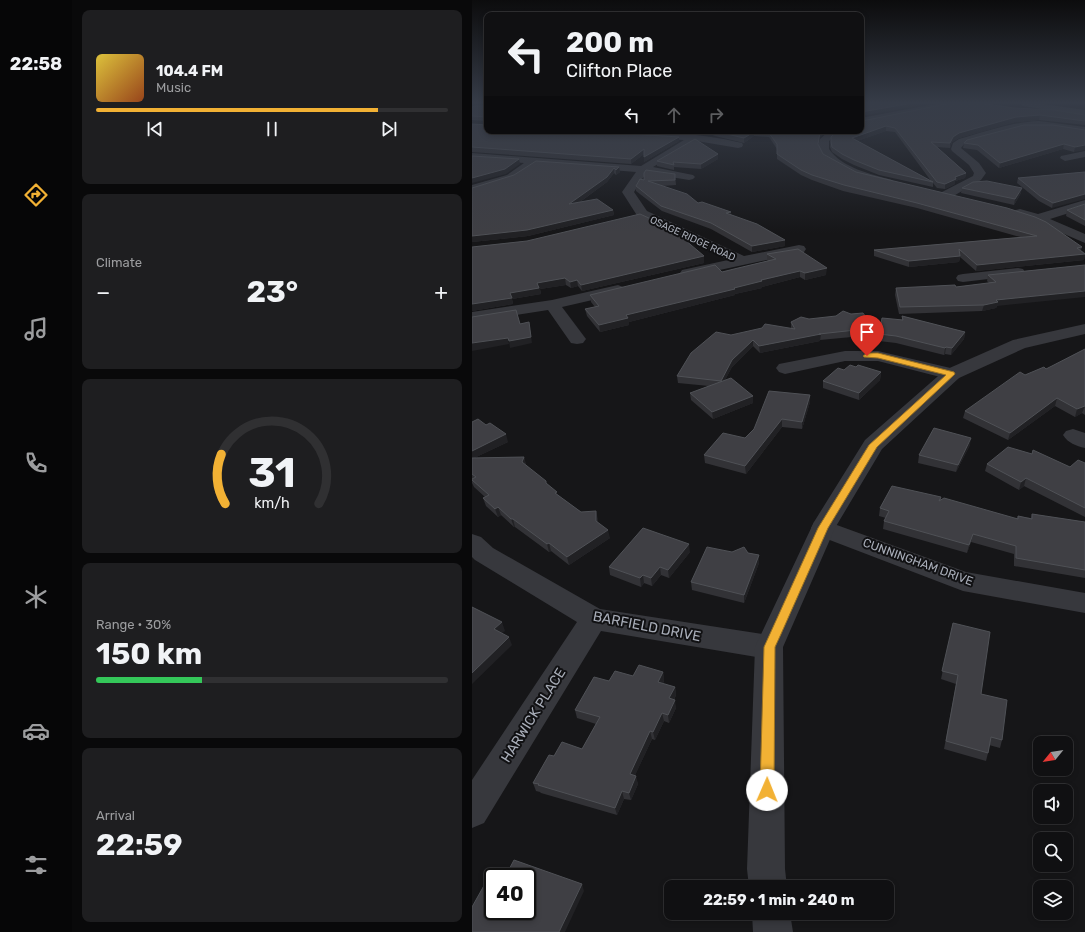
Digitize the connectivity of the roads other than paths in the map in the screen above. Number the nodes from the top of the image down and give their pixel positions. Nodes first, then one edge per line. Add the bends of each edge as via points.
1 (681, 146) edge
2 (823, 146) edge
3 (957, 146) edge
4 (1085, 154) edge
5 (472, 156) edge
6 (1064, 158) dead end
7 (536, 160) junction
8 (643, 169) junction
9 (689, 177) dead end
10 (903, 185) edge
11 (472, 189) edge
12 (932, 192) edge
13 (946, 195) junction
14 (962, 198) edge
15 (1085, 204) edge
16 (1009, 209) edge
17 (642, 214) junction
18 (627, 218) edge
19 (1038, 218) junction
20 (1085, 239) edge
21 (799, 249) edge
22 (740, 260) junction
23 (1032, 271) edge
24 (672, 277) edge
25 (963, 278) dead end
26 (635, 286) edge
27 (552, 305) junction
28 (472, 317) edge
29 (1085, 329) edge
30 (577, 339) dead end
31 (785, 368) dead end
32 (952, 374) junction
33 (823, 528) junction
34 (472, 543) edge
35 (1085, 603) edge
36 (594, 619) junction
37 (770, 647) junction
38 (472, 811) edge
39 (767, 880) edge
40 (772, 920) edge
41 (773, 932) edge

1 - 8 street, OSAGE RIDGE ROAD
2 - 10 street via 828,156 835,162 860,174
3 - 13 street via 962,155 975,163 980,173 977,178
4 - 6 street
5 - 7 street
7 - 8 street
7 - 11 street via 511,177
8 - 9 street
8 - 17 street, OSAGE RIDGE ROAD via 628,192
12 - 13 street
13 - 14 street
15 - 19 street
16 - 19 street
17 - 18 street
17 - 22 street, OSAGE RIDGE ROAD
19 - 20 street
21 - 22 street
22 - 24 street
23 - 25 street
26 - 27 street
27 - 28 street
27 - 30 street
29 - 32 street via 1019,344
31 - 32 street via 845,356 878,356
32 - 33 street via 873,445
33 - 35 street, CUNNINGHAM DRIVE via 963,581
33 - 37 street
34 - 36 street, BARFIELD DRIVE via 484,554
36 - 37 street, BARFIELD DRIVE
36 - 38 street, HARWICK PLACE
37 - 39 street
40 - 41 street

